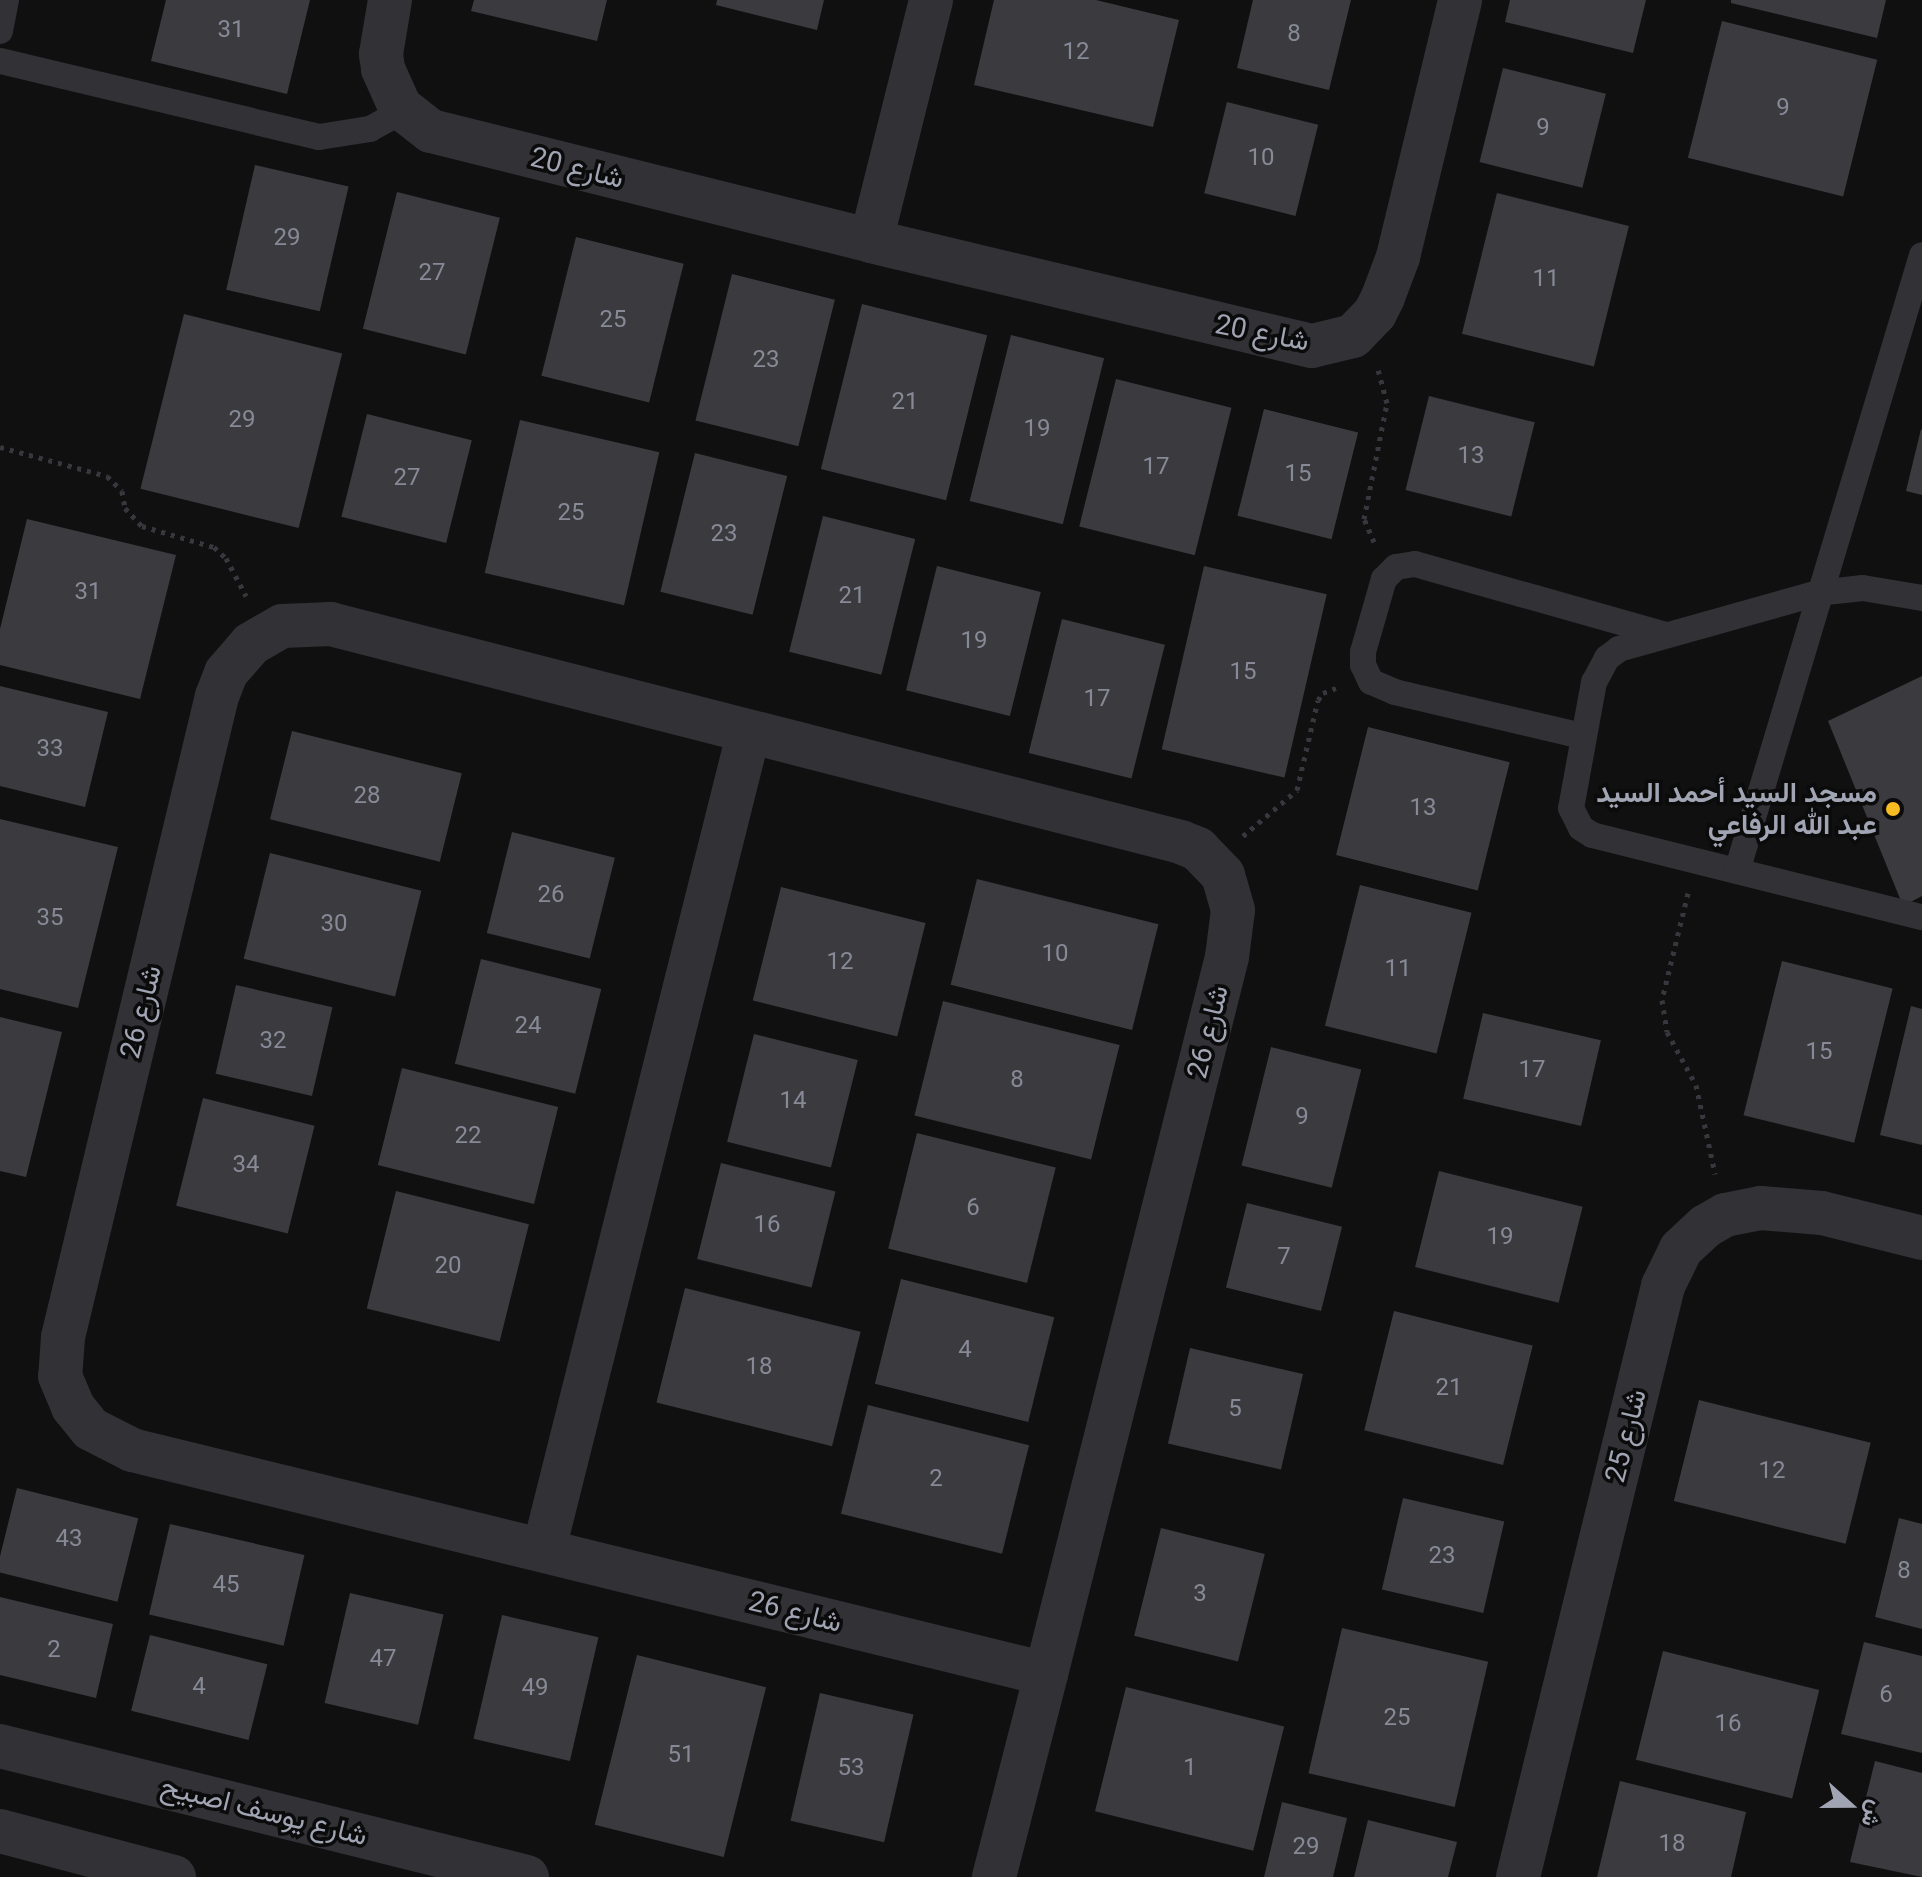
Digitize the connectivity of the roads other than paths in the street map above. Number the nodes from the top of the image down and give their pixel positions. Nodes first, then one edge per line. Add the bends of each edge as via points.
1 (6, 0) edge
2 (390, 0) edge
3 (931, 0) edge
4 (1460, 0) edge
5 (0, 31) edge
6 (0, 61) edge
7 (404, 110) junction
8 (871, 241) junction
9 (1922, 255) edge
10 (1818, 593) junction
11 (1922, 598) edge
12 (1663, 634) junction
13 (749, 731) junction
14 (1582, 736) junction
15 (1737, 871) junction
16 (1922, 917) edge
17 (1922, 1238) edge
18 (544, 1549) junction
19 (1046, 1674) junction
20 (0, 1746) edge
21 (0, 1831) edge
22 (174, 1877) edge
23 (527, 1877) edge
24 (994, 1877) edge
25 (1518, 1877) edge

1 - 5 lane
2 - 7 street via 381,54 392,95
3 - 8 street
4 - 8 street, شارع 20 via 1398,257 1375,313 1353,336 1326,345 1294,344
6 - 7 lane via 319,137 370,129
7 - 8 street, شارع 20 via 442,134
9 - 10 lane
10 - 11 lane via 1873,589
10 - 12 lane
10 - 15 lane
12 - 14 lane via 1607,658 1594,682
12 - 14 lane via 1415,564 1396,567 1380,586 1363,652 1366,675 1383,689
13 - 18 street
13 - 18 street, شارع 26 via 331,624 301,623 265,634 238,656 217,696 63,1337 59,1362 64,1392 91,1429 132,1450
13 - 19 street, شارع 26 via 1181,842 1198,849 1223,875 1233,910 1227,957
14 - 15 lane via 1571,808 1581,828
15 - 16 lane
17 - 25 street, شارع 25 via 1792,1209 1761,1208 1725,1215 1690,1238 1671,1265
18 - 19 street, شارع 26
19 - 24 street, شارع 26
20 - 23 street, شارع يوسف اصبيح
21 - 22 street

